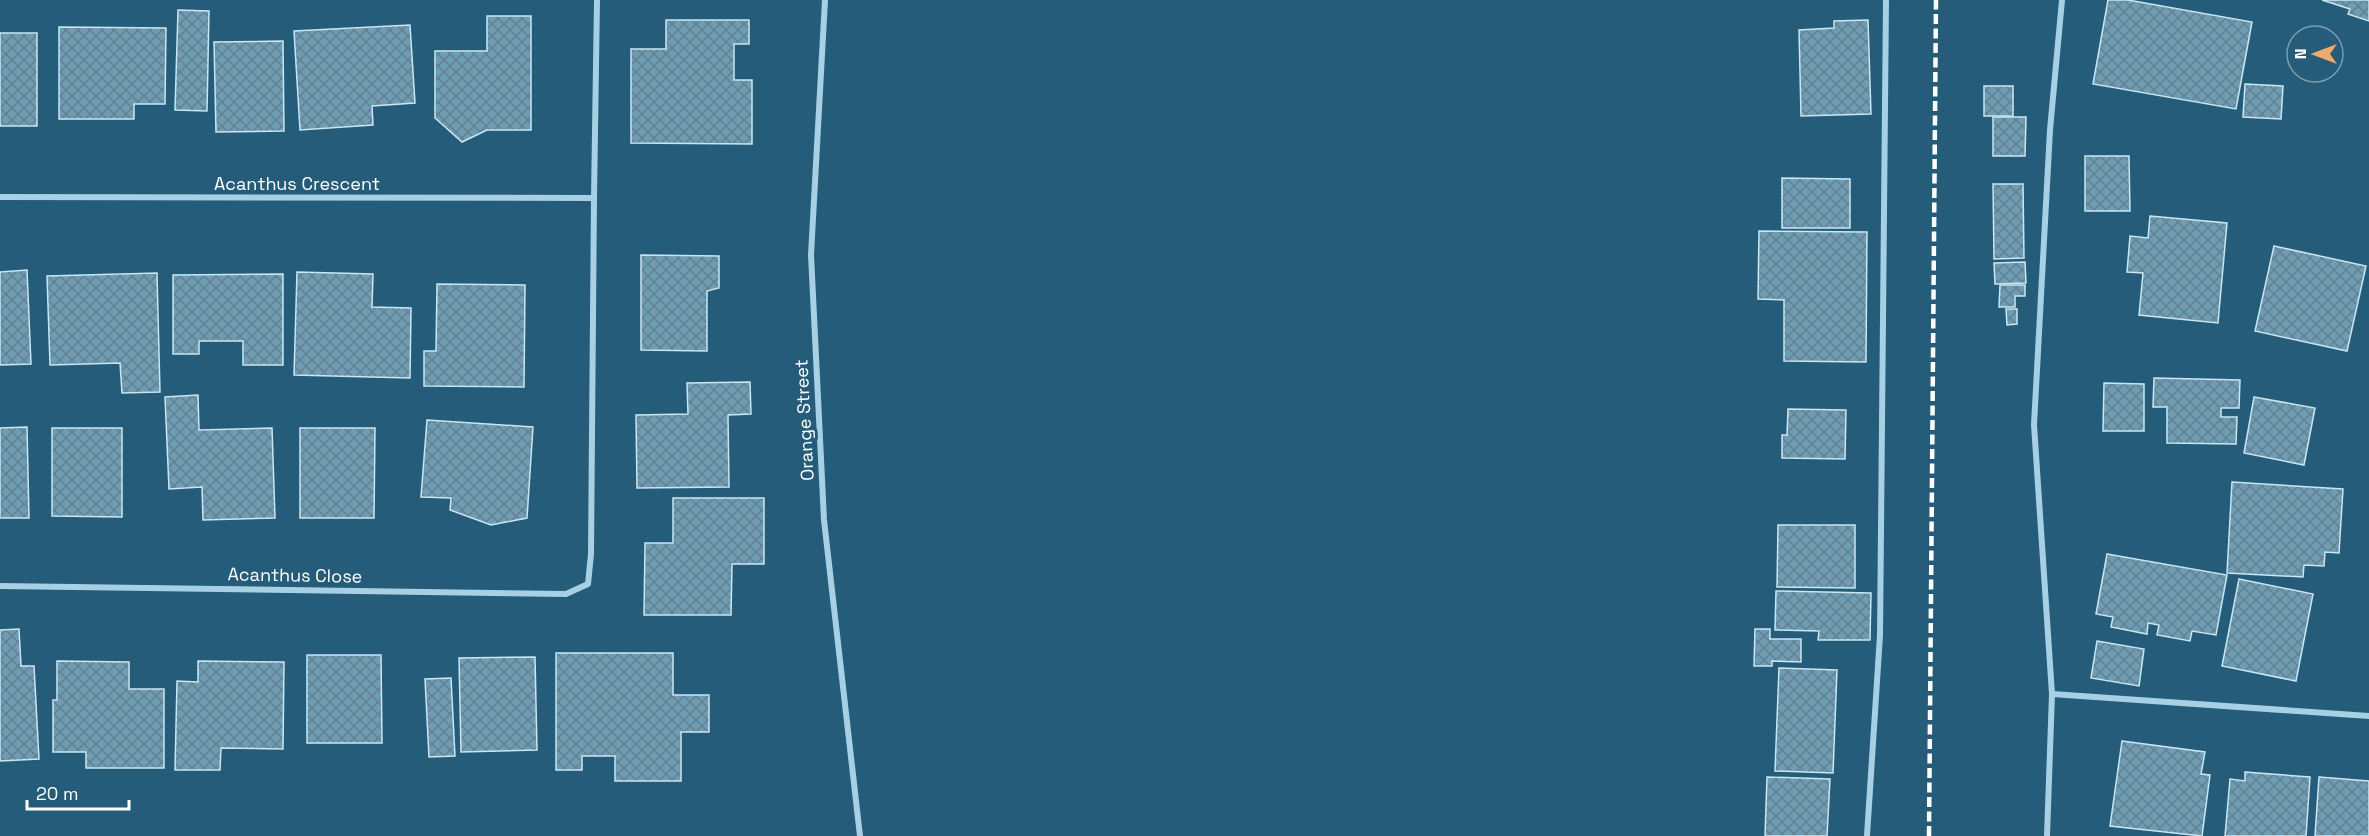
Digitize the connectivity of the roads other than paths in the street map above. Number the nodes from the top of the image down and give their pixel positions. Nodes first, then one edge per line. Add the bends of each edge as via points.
1 (597, 0) edge
2 (825, 0) edge
3 (1886, 0) edge
4 (2062, 0) edge
5 (0, 197) edge
6 (594, 198) junction
7 (0, 586) edge
8 (2052, 694) junction
9 (2369, 716) edge
10 (860, 836) edge
11 (1867, 836) edge
12 (2048, 836) edge

1 - 6 street
2 - 10 street, Orange Street via 812,266 824,520
3 - 11 street via 1880,635
4 - 8 street via 2050,130 2034,425
5 - 6 street, Acanthus Crescent
6 - 7 street, Acanthus Close via 588,584 566,594
8 - 9 street
8 - 12 street

